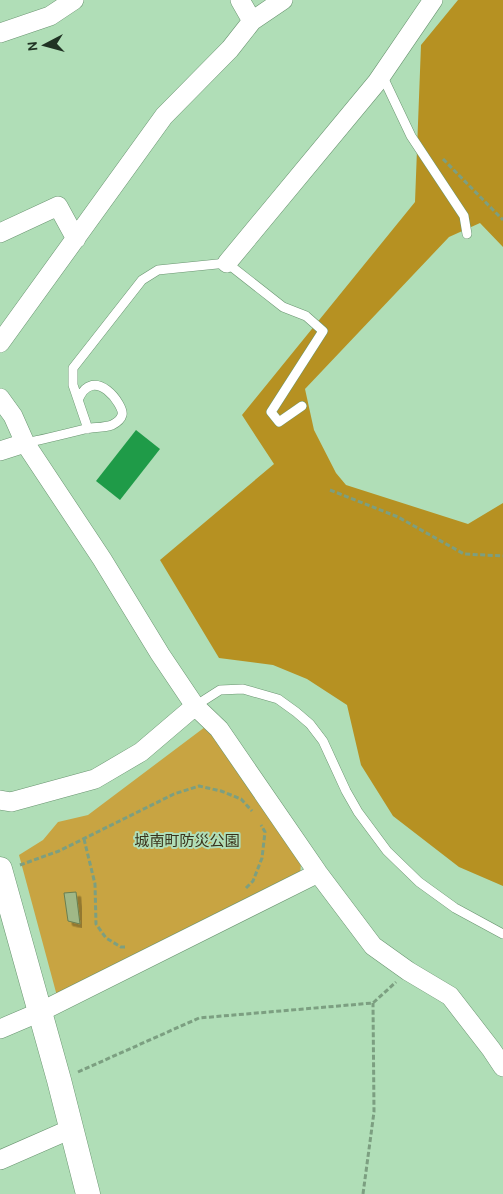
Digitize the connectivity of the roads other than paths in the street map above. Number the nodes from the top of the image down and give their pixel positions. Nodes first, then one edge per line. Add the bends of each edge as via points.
1 (74, 0) edge
2 (240, 0) edge
3 (283, 0) edge
4 (429, 3) edge
5 (252, 21) junction
6 (0, 33) edge
7 (382, 75) junction
8 (0, 233) edge
9 (467, 234) dead end
10 (76, 239) junction
11 (227, 263) junction
12 (0, 343) edge
13 (0, 398) edge
14 (78, 400) junction
15 (302, 406) dead end
16 (88, 429) junction
17 (25, 444) junction
18 (0, 451) edge
19 (195, 706) junction
20 (0, 800) edge
21 (0, 870) edge
22 (318, 874) junction
23 (503, 934) edge
24 (40, 1012) junction
25 (0, 1029) edge
26 (503, 1068) edge
27 (71, 1129) junction
28 (0, 1160) edge
29 (88, 1194) edge

1 - 6 street via 50,16
2 - 5 street
3 - 5 street
4 - 7 street
5 - 10 street via 230,49 164,116
7 - 9 lane via 411,136 464,216
7 - 11 street
8 - 10 street via 58,206
10 - 12 street
11 - 14 lane via 158,270 142,280 73,368 73,385
11 - 15 lane via 283,306 306,316 323,331 271,412 279,422
13 - 17 street via 13,416
14 - 16 lane
14 - 16 lane via 86,387 99,385 123,410 122,416 111,426
16 - 17 lane
17 - 18 street
17 - 19 street
19 - 20 street via 141,752 95,779 11,802
19 - 22 street via 219,730
19 - 23 lane via 220,690 243,689 278,700 296,712 323,741 358,812 386,850 419,882 455,908
21 - 24 street
22 - 24 street
22 - 26 street via 373,946 450,996
24 - 25 street
24 - 27 street
27 - 28 street
27 - 29 street

